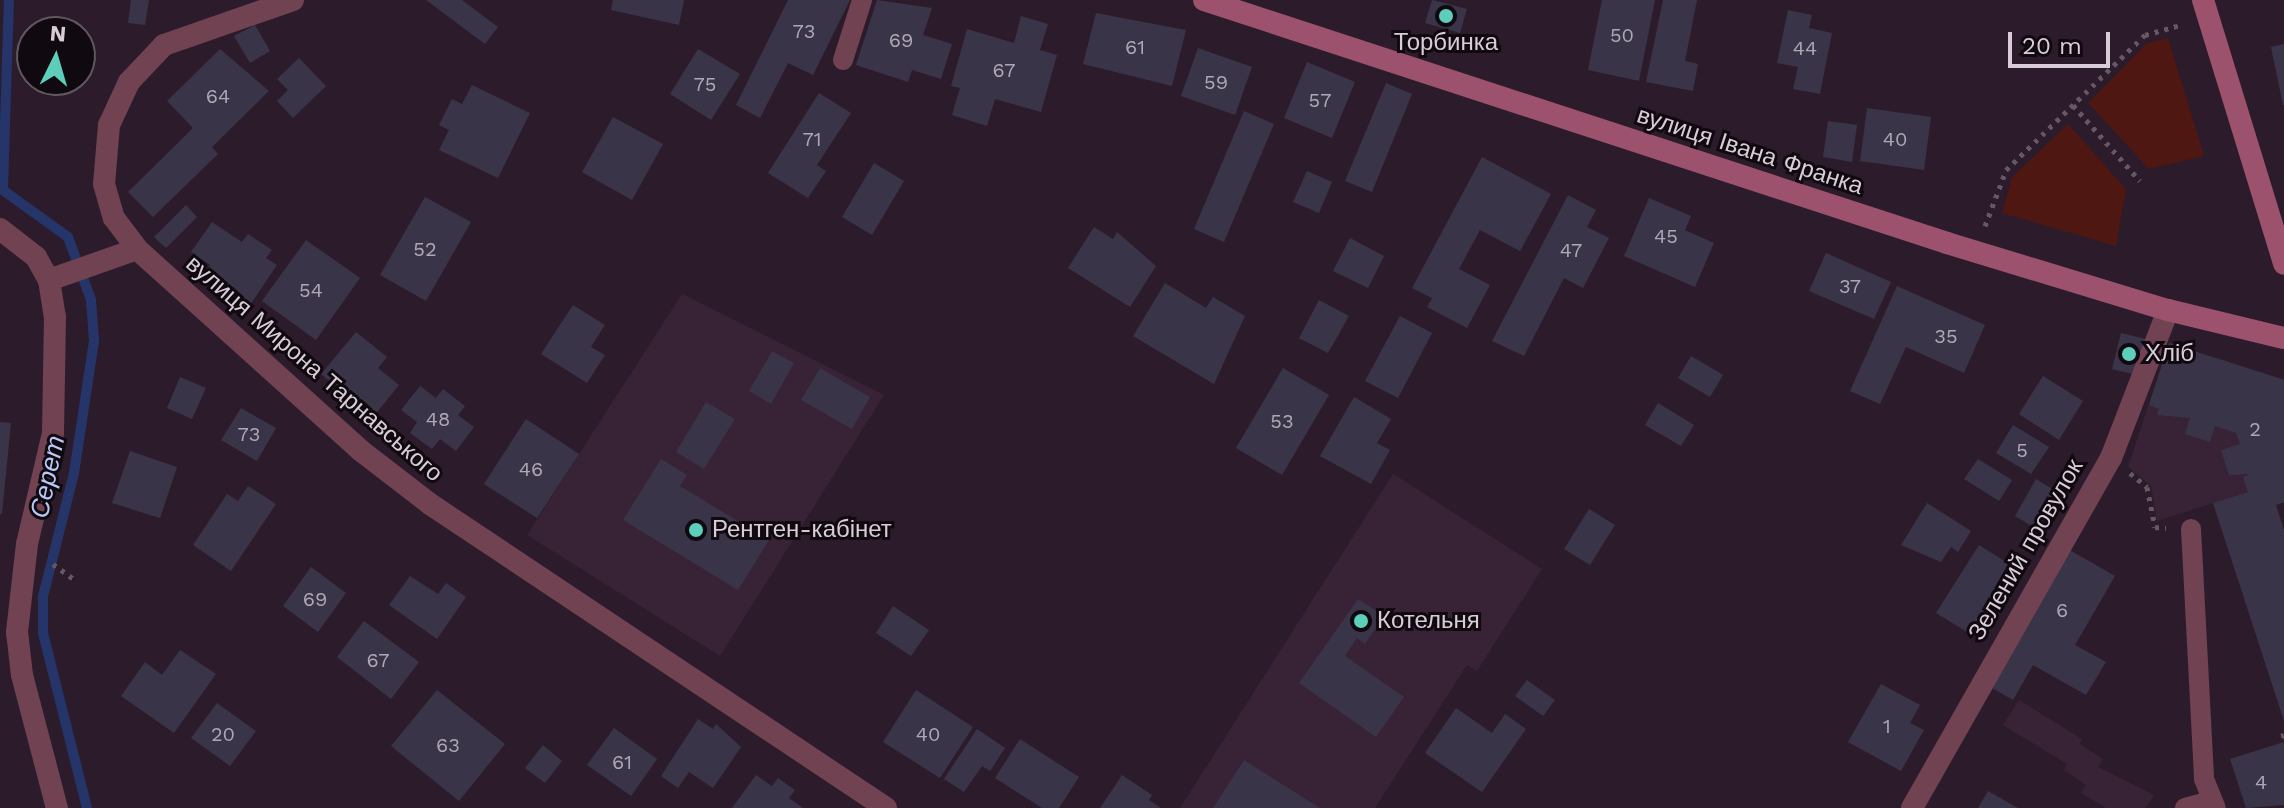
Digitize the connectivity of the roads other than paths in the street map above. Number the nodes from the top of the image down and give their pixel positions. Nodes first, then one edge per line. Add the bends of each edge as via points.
1 (293, 0) edge
2 (862, 0) edge
3 (1206, 0) edge
4 (2203, 0) edge
5 (843, 60) dead end
6 (0, 229) edge
7 (137, 249) junction
8 (2284, 264) edge
9 (49, 280) junction
10 (2168, 310) junction
11 (2284, 338) edge
12 (2191, 529) road end
13 (2213, 804) edge
14 (57, 808) edge
15 (886, 808) edge
16 (1912, 808) edge
17 (2185, 808) edge

1 - 7 street, вулиця Мирона Тарнавського via 164,45 129,82 109,125 104,184 114,218
2 - 5 lane
3 - 10 main road, вулиця Івана Франка
4 - 8 main road
6 - 9 street via 36,257
7 - 9 street
7 - 15 street, вулиця Мирона Тарнавського via 360,450 430,504
9 - 14 street via 59,362 56,404 27,544 17,632 22,675
10 - 11 main road, вулиця Івана Франка
10 - 16 street, Зелений провулок via 2111,458
12 - 13 lane via 2204,779
13 - 17 lane

